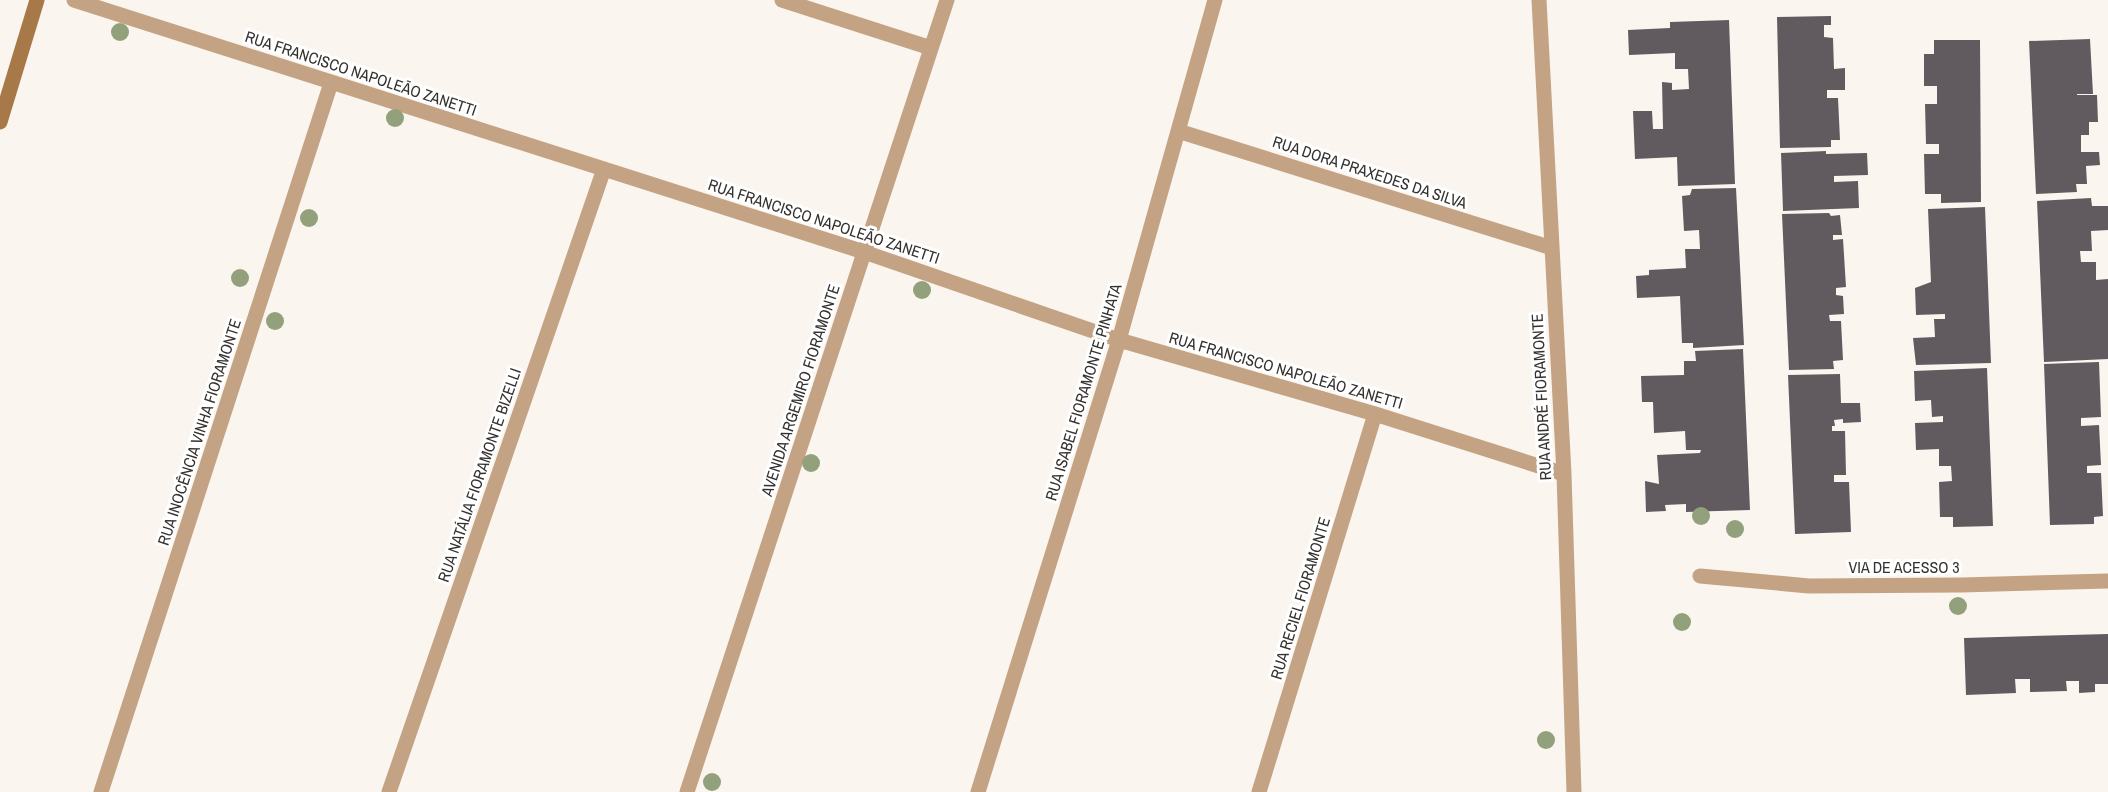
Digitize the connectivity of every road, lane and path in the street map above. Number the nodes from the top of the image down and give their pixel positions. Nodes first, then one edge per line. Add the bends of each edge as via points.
1 (37, 0) edge
2 (74, 0) edge
3 (782, 0) edge
4 (946, 0) edge
5 (1215, 0) edge
6 (1539, 0) edge
7 (931, 48) junction
8 (331, 83) junction
9 (0, 122) edge
10 (1178, 130) junction
11 (604, 170) junction
12 (1551, 248) junction
13 (864, 252) junction
14 (1119, 340) junction
15 (1375, 414) junction
16 (1564, 474) junction
17 (1700, 576) dead end
18 (2108, 581) edge
19 (101, 792) edge
20 (388, 792) edge
21 (687, 792) edge
22 (978, 792) edge
23 (1259, 792) edge
24 (1574, 792) edge

1 - 9 street
2 - 8 street, RUA FRANCISCO NAPOLEÃO ZANETTI
3 - 7 street
4 - 7 street, AVENIDA ARGEMIRO FIORAMONTE
5 - 10 street, RUA ISABEL FIORAMONTE PINHATA
6 - 12 street, RUA ANDRÉ FIORAMONTE
7 - 13 street, AVENIDA ARGEMIRO FIORAMONTE
8 - 11 street, RUA FRANCISCO NAPOLEÃO ZANETTI
8 - 19 street, RUA INOCÊNCIA VINHA FIORAMONTE
10 - 12 street, RUA DORA PRAXEDES DA SILVA
10 - 14 street, RUA ISABEL FIORAMONTE PINHATA
11 - 13 street, RUA FRANCISCO NAPOLEÃO ZANETTI
11 - 20 street, RUA NATÁLIA FIORAMONTE BIZELLI
12 - 16 street, RUA ANDRÉ FIORAMONTE
13 - 14 street, RUA FRANCISCO NAPOLEÃO ZANETTI
13 - 21 street, AVENIDA ARGEMIRO FIORAMONTE
14 - 15 street, RUA FRANCISCO NAPOLEÃO ZANETTI
14 - 22 street, RUA ISABEL FIORAMONTE PINHATA
15 - 16 street, RUA FRANCISCO NAPOLEÃO ZANETTI
15 - 23 street, RUA RECIEL FIORAMONTE
16 - 24 street, RUA ANDRÉ FIORAMONTE
17 - 18 street, VIA DE ACESSO 3 via 1809,586

